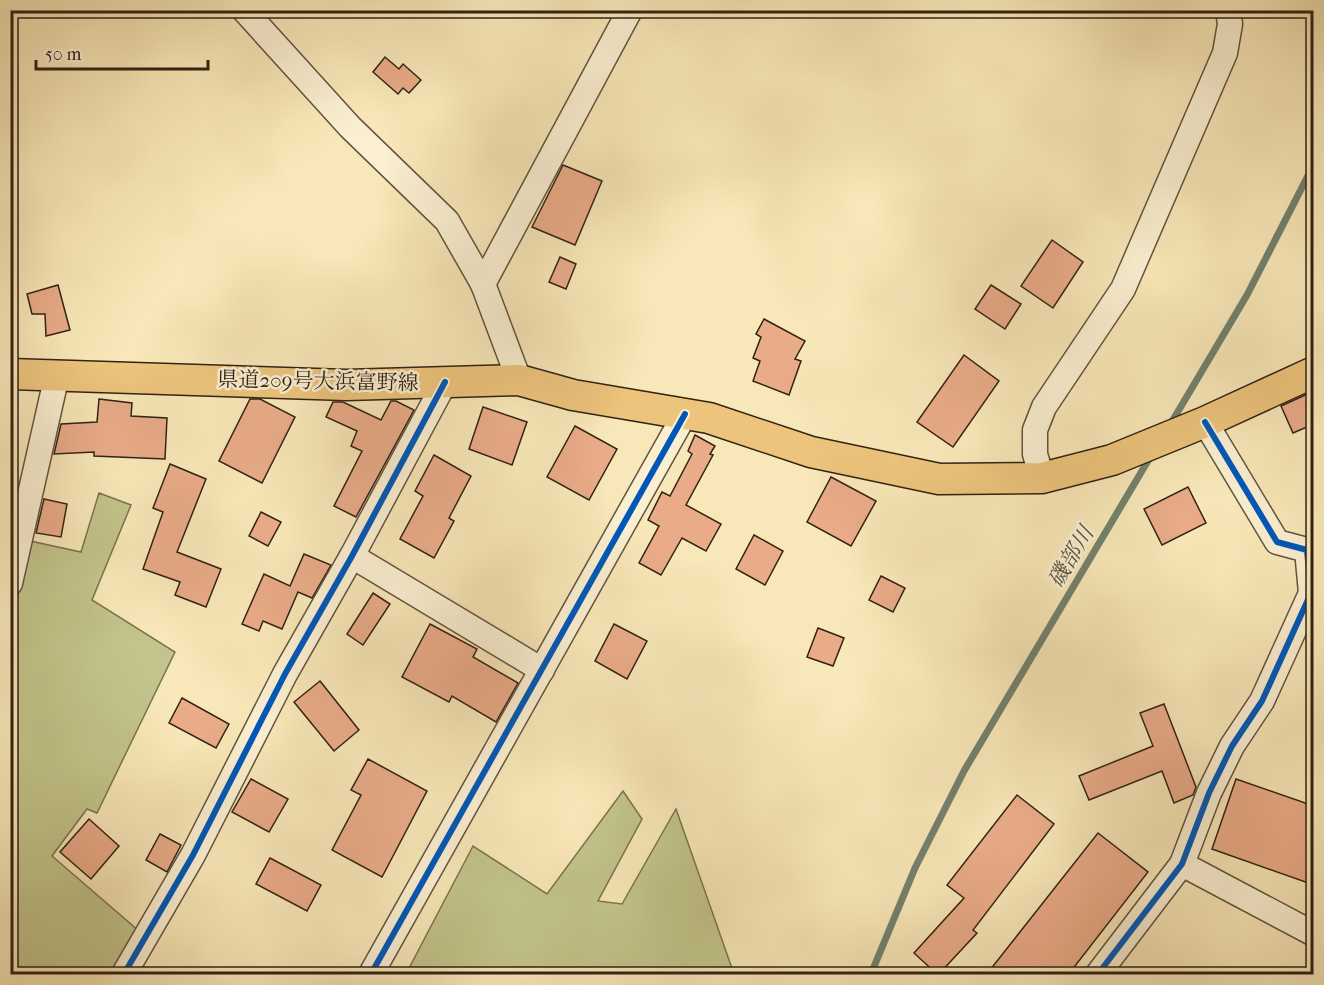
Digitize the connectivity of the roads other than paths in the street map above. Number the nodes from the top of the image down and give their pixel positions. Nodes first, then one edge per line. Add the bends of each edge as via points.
1 (244, 10) edge
2 (630, 10) edge
3 (1228, 10) edge
4 (483, 284) junction
5 (1314, 372) edge
6 (10, 374) edge
7 (57, 375) junction
8 (519, 380) junction
9 (445, 382) junction
10 (685, 414) junction
11 (1205, 422) junction
12 (1042, 478) junction
13 (352, 556) junction
14 (10, 583) edge
15 (542, 670) junction
16 (1182, 864) junction
17 (1314, 934) edge
18 (124, 975) edge
19 (371, 975) edge
20 (1098, 975) edge

1 - 4 street via 350,127 447,221
2 - 4 street
3 - 12 street via 1225,53 1123,289 1044,407 1038,422 1035,454
4 - 8 street
5 - 11 main road, 県道209号大浜富野線
6 - 7 main road, 県道209号大浜富野線
7 - 9 main road, 県道209号大浜富野線 via 346,385
7 - 14 street
8 - 9 main road, 県道209号大浜富野線
8 - 10 main road, 県道209号大浜富野線 via 573,395
9 - 13 street
10 - 12 main road, 県道209号大浜富野線 via 709,418 811,452 939,479
10 - 15 street
11 - 12 main road, 県道209号大浜富野線 via 1112,460
11 - 16 street via 1277,542 1307,550 1311,593 1262,701 1232,746 1209,793
13 - 15 street
13 - 18 street
15 - 19 street
16 - 17 street
16 - 20 street

